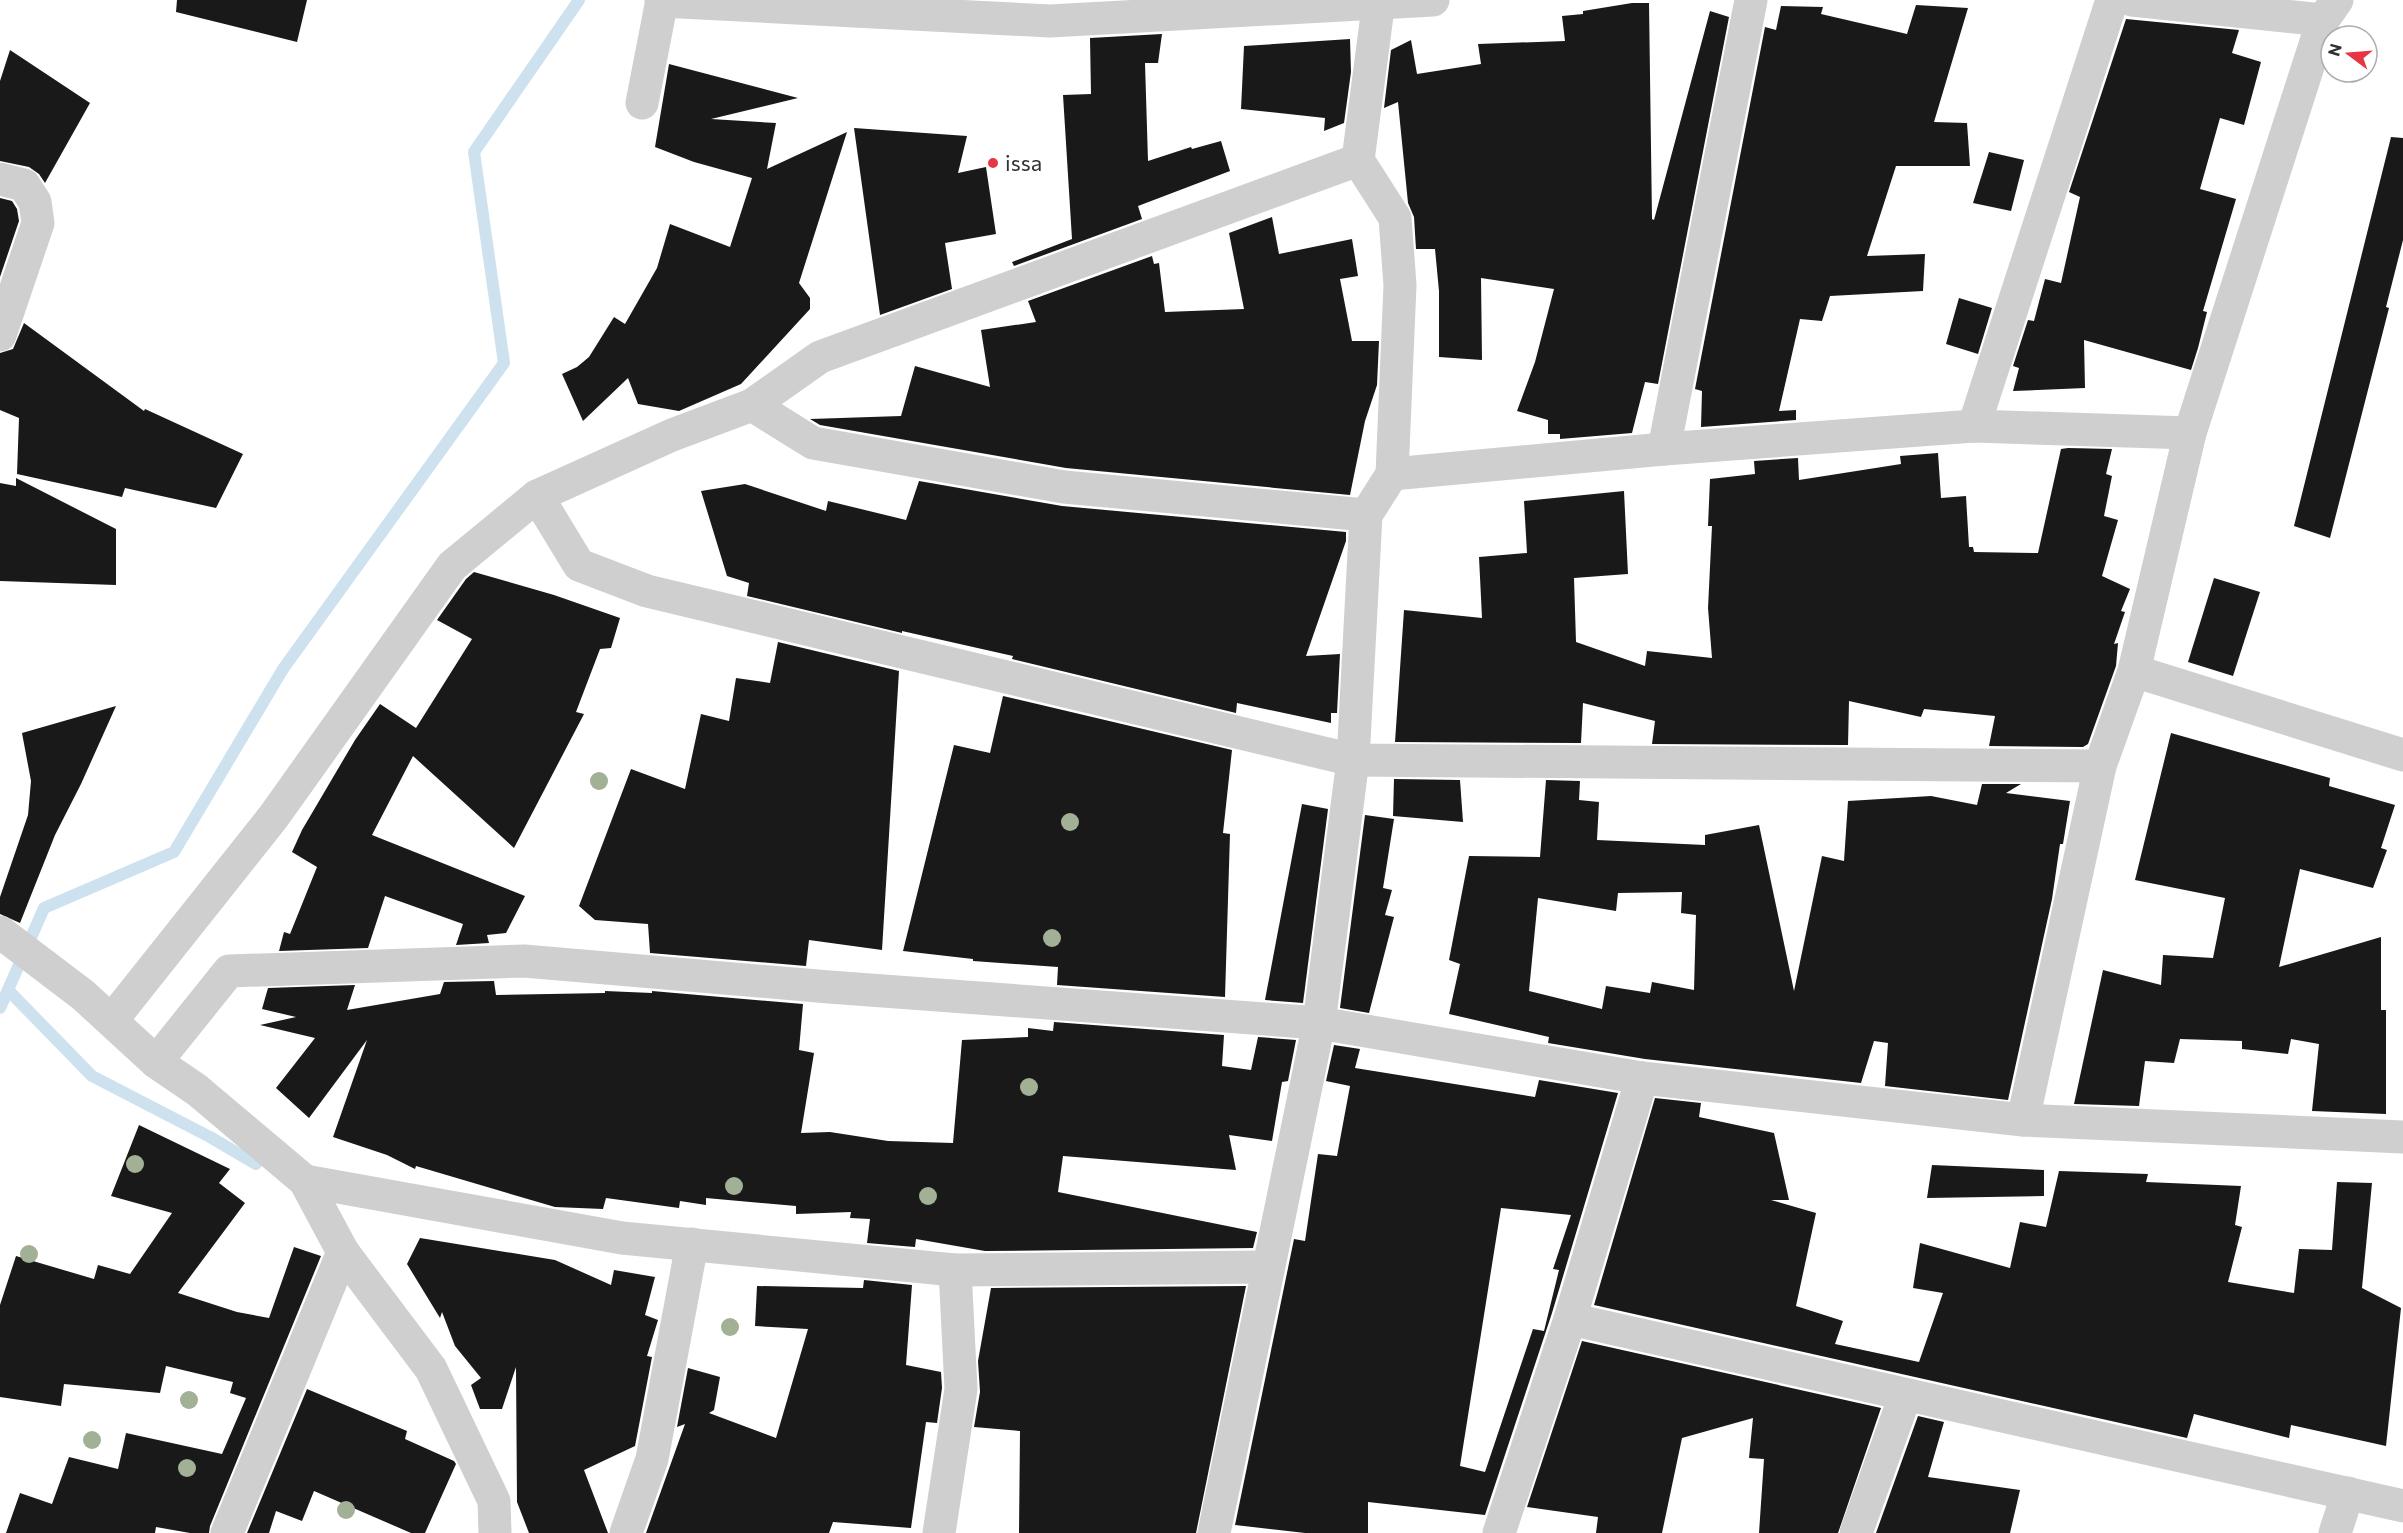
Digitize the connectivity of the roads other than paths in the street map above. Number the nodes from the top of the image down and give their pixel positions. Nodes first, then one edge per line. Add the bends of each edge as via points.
1 (1432, 0) edge
2 (1751, 0) edge
3 (2112, 0) edge
4 (2132, 0) edge
5 (662, 1) edge
6 (1379, 2) edge
7 (1051, 10) edge
8 (2330, 10) edge
9 (642, 103) dead end
10 (1358, 159) junction
11 (0, 180) edge
12 (0, 335) edge
13 (752, 405) junction
14 (1974, 426) junction
15 (2190, 433) junction
16 (1664, 449) junction
17 (1392, 474) junction
18 (537, 496) junction
19 (1366, 515) junction
20 (2134, 671) junction
21 (2403, 755) edge
22 (1353, 760) junction
23 (2100, 766) junction
24 (2, 936) edge
25 (112, 1020) junction
26 (1319, 1023) junction
27 (156, 1062) junction
28 (1642, 1078) junction
29 (2023, 1120) junction
30 (2403, 1137) edge
31 (305, 1181) junction
32 (692, 1244) junction
33 (343, 1252) junction
34 (1268, 1267) junction
35 (955, 1270) junction
36 (1570, 1319) junction
37 (1905, 1396) junction
38 (2348, 1493) junction
39 (2403, 1506) edge
40 (227, 1533) edge
41 (495, 1533) edge
42 (626, 1533) edge
43 (939, 1533) edge
44 (1214, 1533) edge
45 (1499, 1533) edge
46 (1856, 1533) edge
47 (2336, 1533) edge

1 - 6 street
2 - 16 street
3 - 14 street
4 - 8 street
5 - 7 street
5 - 9 street
6 - 7 street
6 - 10 street
8 - 15 street
10 - 13 street via 820,357
10 - 17 street via 1395,218 1400,285
11 - 12 street via 24,185 35,202 38,223
13 - 18 street via 672,435
13 - 19 street via 813,443 824,445 1065,487
14 - 15 street
14 - 16 street
15 - 20 street
16 - 17 street
17 - 19 street
18 - 22 street via 579,565 647,591
18 - 25 street via 452,566 274,816
19 - 22 street
20 - 21 street
20 - 23 street
22 - 23 street
22 - 26 street
23 - 29 street
24 - 25 street via 83,994
25 - 27 street
26 - 27 street via 524,961 229,970
26 - 28 street
26 - 34 street
27 - 31 street via 197,1090
28 - 29 street
28 - 36 street
29 - 30 street
31 - 32 street via 622,1238
31 - 33 street
32 - 35 street
32 - 42 street via 652,1459
33 - 40 street
33 - 41 street via 431,1369 494,1501
34 - 35 street
34 - 44 street
35 - 43 street via 961,1389
36 - 37 street
36 - 45 street
37 - 38 street
37 - 46 street
38 - 39 street
38 - 47 street

